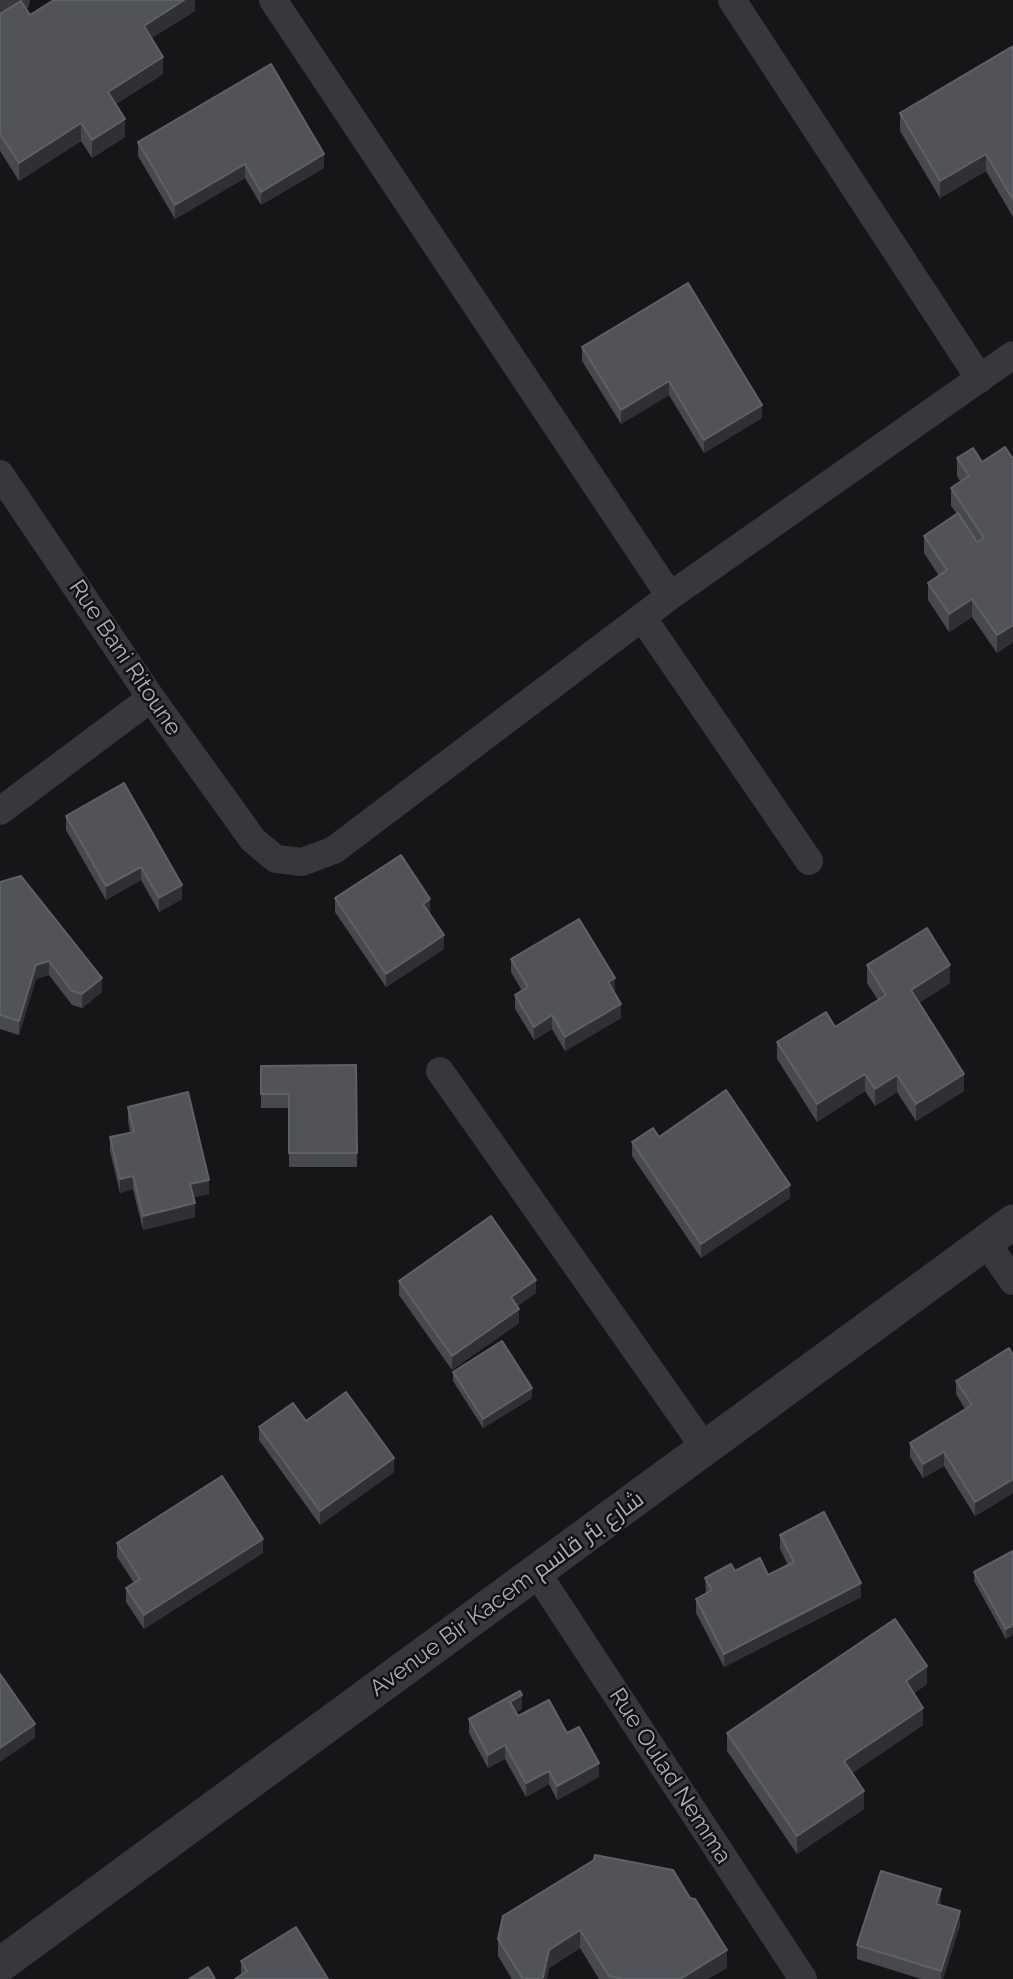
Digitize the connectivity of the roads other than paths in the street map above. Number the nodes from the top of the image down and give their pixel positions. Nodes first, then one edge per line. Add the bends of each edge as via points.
1 (16, 0) edge
2 (273, 0) edge
3 (732, 0) edge
4 (0, 12) edge
5 (1013, 355) edge
6 (980, 379) junction
7 (0, 474) edge
8 (670, 596) junction
9 (642, 617) junction
10 (152, 698) junction
11 (0, 811) edge
12 (809, 861) dead end
13 (440, 1071) dead end
14 (999, 1232) edge
15 (1013, 1281) edge
16 (704, 1447) junction
17 (537, 1573) junction
18 (0, 1965) edge
19 (803, 1979) edge

1 - 4 street
2 - 8 street
3 - 6 street
5 - 6 street
6 - 8 street
7 - 10 street, Rue Bani Ritoune
8 - 9 street
9 - 10 street, Rue Bani Ritoune via 334,850 302,862 276,859 253,841
9 - 12 street
10 - 11 street
13 - 16 street
14 - 15 street
14 - 16 street, Avenue Bir Kacem شارع بئر قاسم
16 - 17 street, Avenue Bir Kacem شارع بئر قاسم
17 - 18 street, Avenue Bir Kacem شارع بئر قاسم
17 - 19 street, Rue Oulad Nemma

